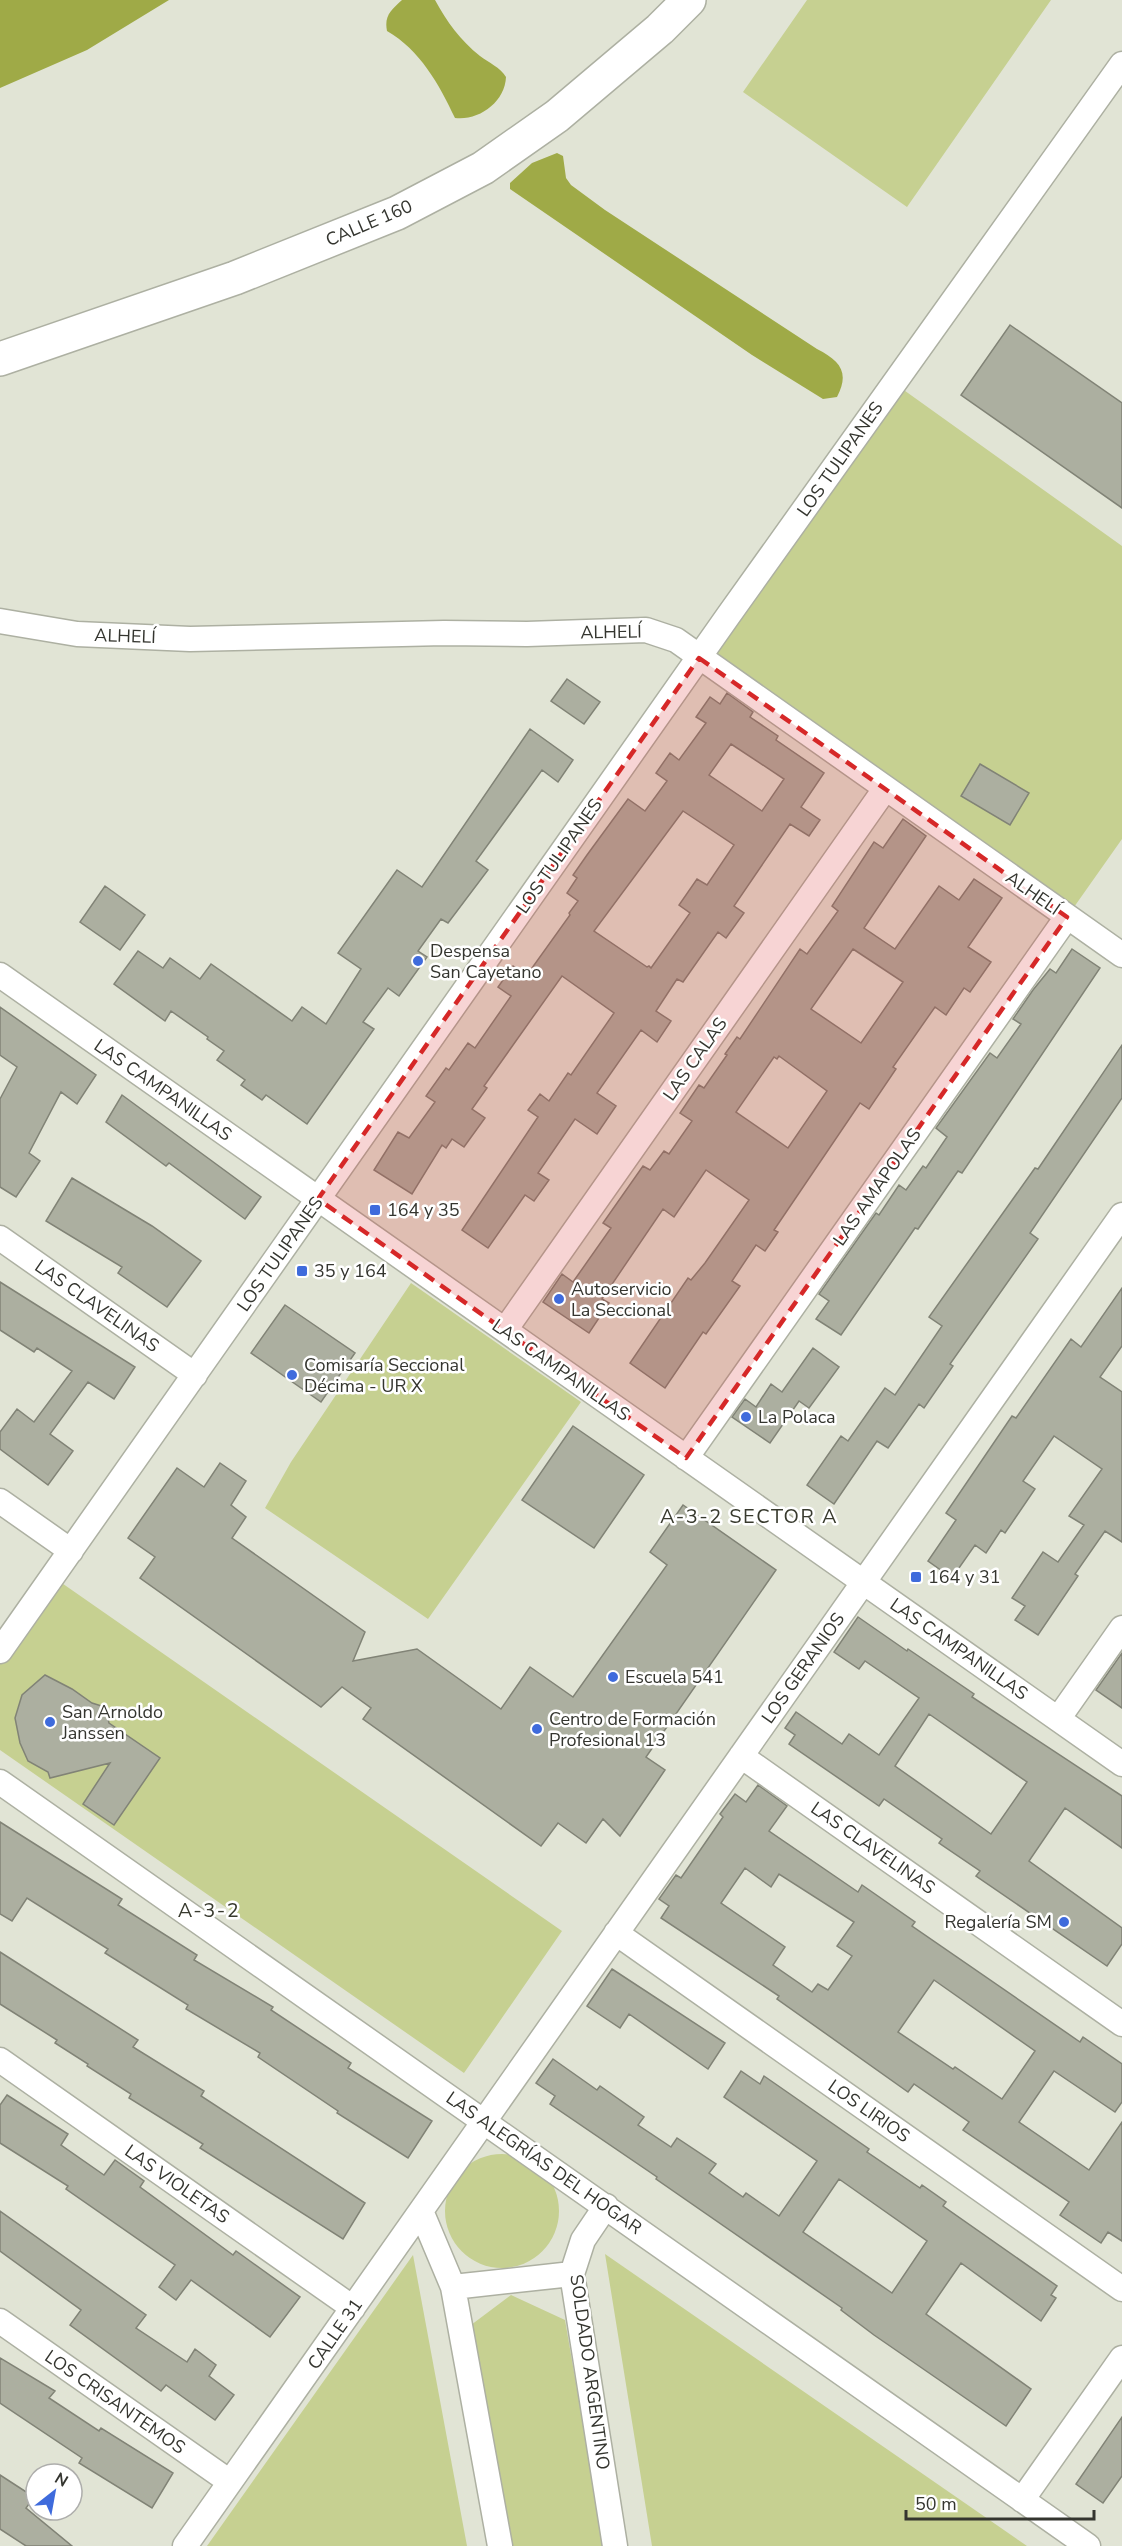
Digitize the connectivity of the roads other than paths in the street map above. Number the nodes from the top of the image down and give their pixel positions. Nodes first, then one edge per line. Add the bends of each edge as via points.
1 (689, 0) edge
2 (1122, 64) edge
3 (0, 359) edge
4 (0, 621) edge
5 (699, 658) junction
6 (885, 789) junction
7 (1067, 917) junction
8 (1122, 955) edge
9 (0, 975) edge
10 (318, 1199) junction
11 (1122, 1215) edge
12 (0, 1238) edge
13 (505, 1330) junction
14 (195, 1375) junction
15 (687, 1458) junction
16 (0, 1502) edge
17 (71, 1551) junction
18 (864, 1582) junction
19 (1122, 1628) edge
20 (0, 1651) edge
21 (1058, 1719) junction
22 (741, 1756) junction
23 (1122, 1764) edge
24 (0, 1782) edge
25 (616, 1933) junction
26 (1122, 2024) edge
27 (0, 2060) edge
28 (484, 2122) junction
29 (606, 2206) junction
30 (421, 2211) junction
31 (572, 2274) junction
32 (453, 2287) junction
33 (1122, 2289) edge
34 (353, 2308) junction
35 (0, 2321) edge
36 (1122, 2358) edge
37 (230, 2482) junction
38 (1022, 2500) junction
39 (185, 2546) edge
40 (500, 2546) edge
41 (615, 2546) edge
42 (1088, 2546) edge

1 - 3 main road, CALLE 160 via 557,116 483,168 397,213 235,278
2 - 5 street, LOS TULIPANES
4 - 5 street, ALHELÍ via 76,634 190,639 646,630 676,640
5 - 6 street, ALHELÍ
5 - 10 street, LOS TULIPANES
6 - 7 street, ALHELÍ
6 - 13 street, LAS CALAS
7 - 8 street, ALHELÍ
7 - 15 street, LAS AMAPOLAS
9 - 10 street, LAS CAMPANILLAS
10 - 13 street, LAS CAMPANILLAS
10 - 14 street, LOS TULIPANES
11 - 18 street, LOS GERANIOS
12 - 14 street, LAS CLAVELINAS
13 - 15 street, LAS CAMPANILLAS
14 - 17 street, LOS TULIPANES
15 - 18 street, LAS CAMPANILLAS
16 - 17 street
17 - 20 street, LOS TULIPANES
18 - 21 street, LAS CAMPANILLAS
18 - 22 street, LOS GERANIOS
19 - 21 street
21 - 23 street, LAS CAMPANILLAS
22 - 25 street, LOS GERANIOS
22 - 26 street, LAS CLAVELINAS
24 - 28 street, LAS ALEGRÍAS DEL HOGAR
25 - 28 street, LOS GERANIOS
25 - 33 street, LOS LIRIOS
27 - 34 street, LAS VIOLETAS
28 - 29 street, LAS ALEGRÍAS DEL HOGAR
28 - 30 street, CALLE 31
29 - 31 street, SOLDADO ARGENTINO via 583,2240
29 - 38 street, LAS ALEGRÍAS DEL HOGAR
30 - 32 street
30 - 34 street, CALLE 31
31 - 32 street
31 - 41 street, SOLDADO ARGENTINO
32 - 40 street
34 - 37 street, CALLE 31
35 - 37 street, LOS CRISANTEMOS
36 - 38 street
37 - 39 street, CALLE 31
38 - 42 street, LAS ALEGRÍAS DEL HOGAR

